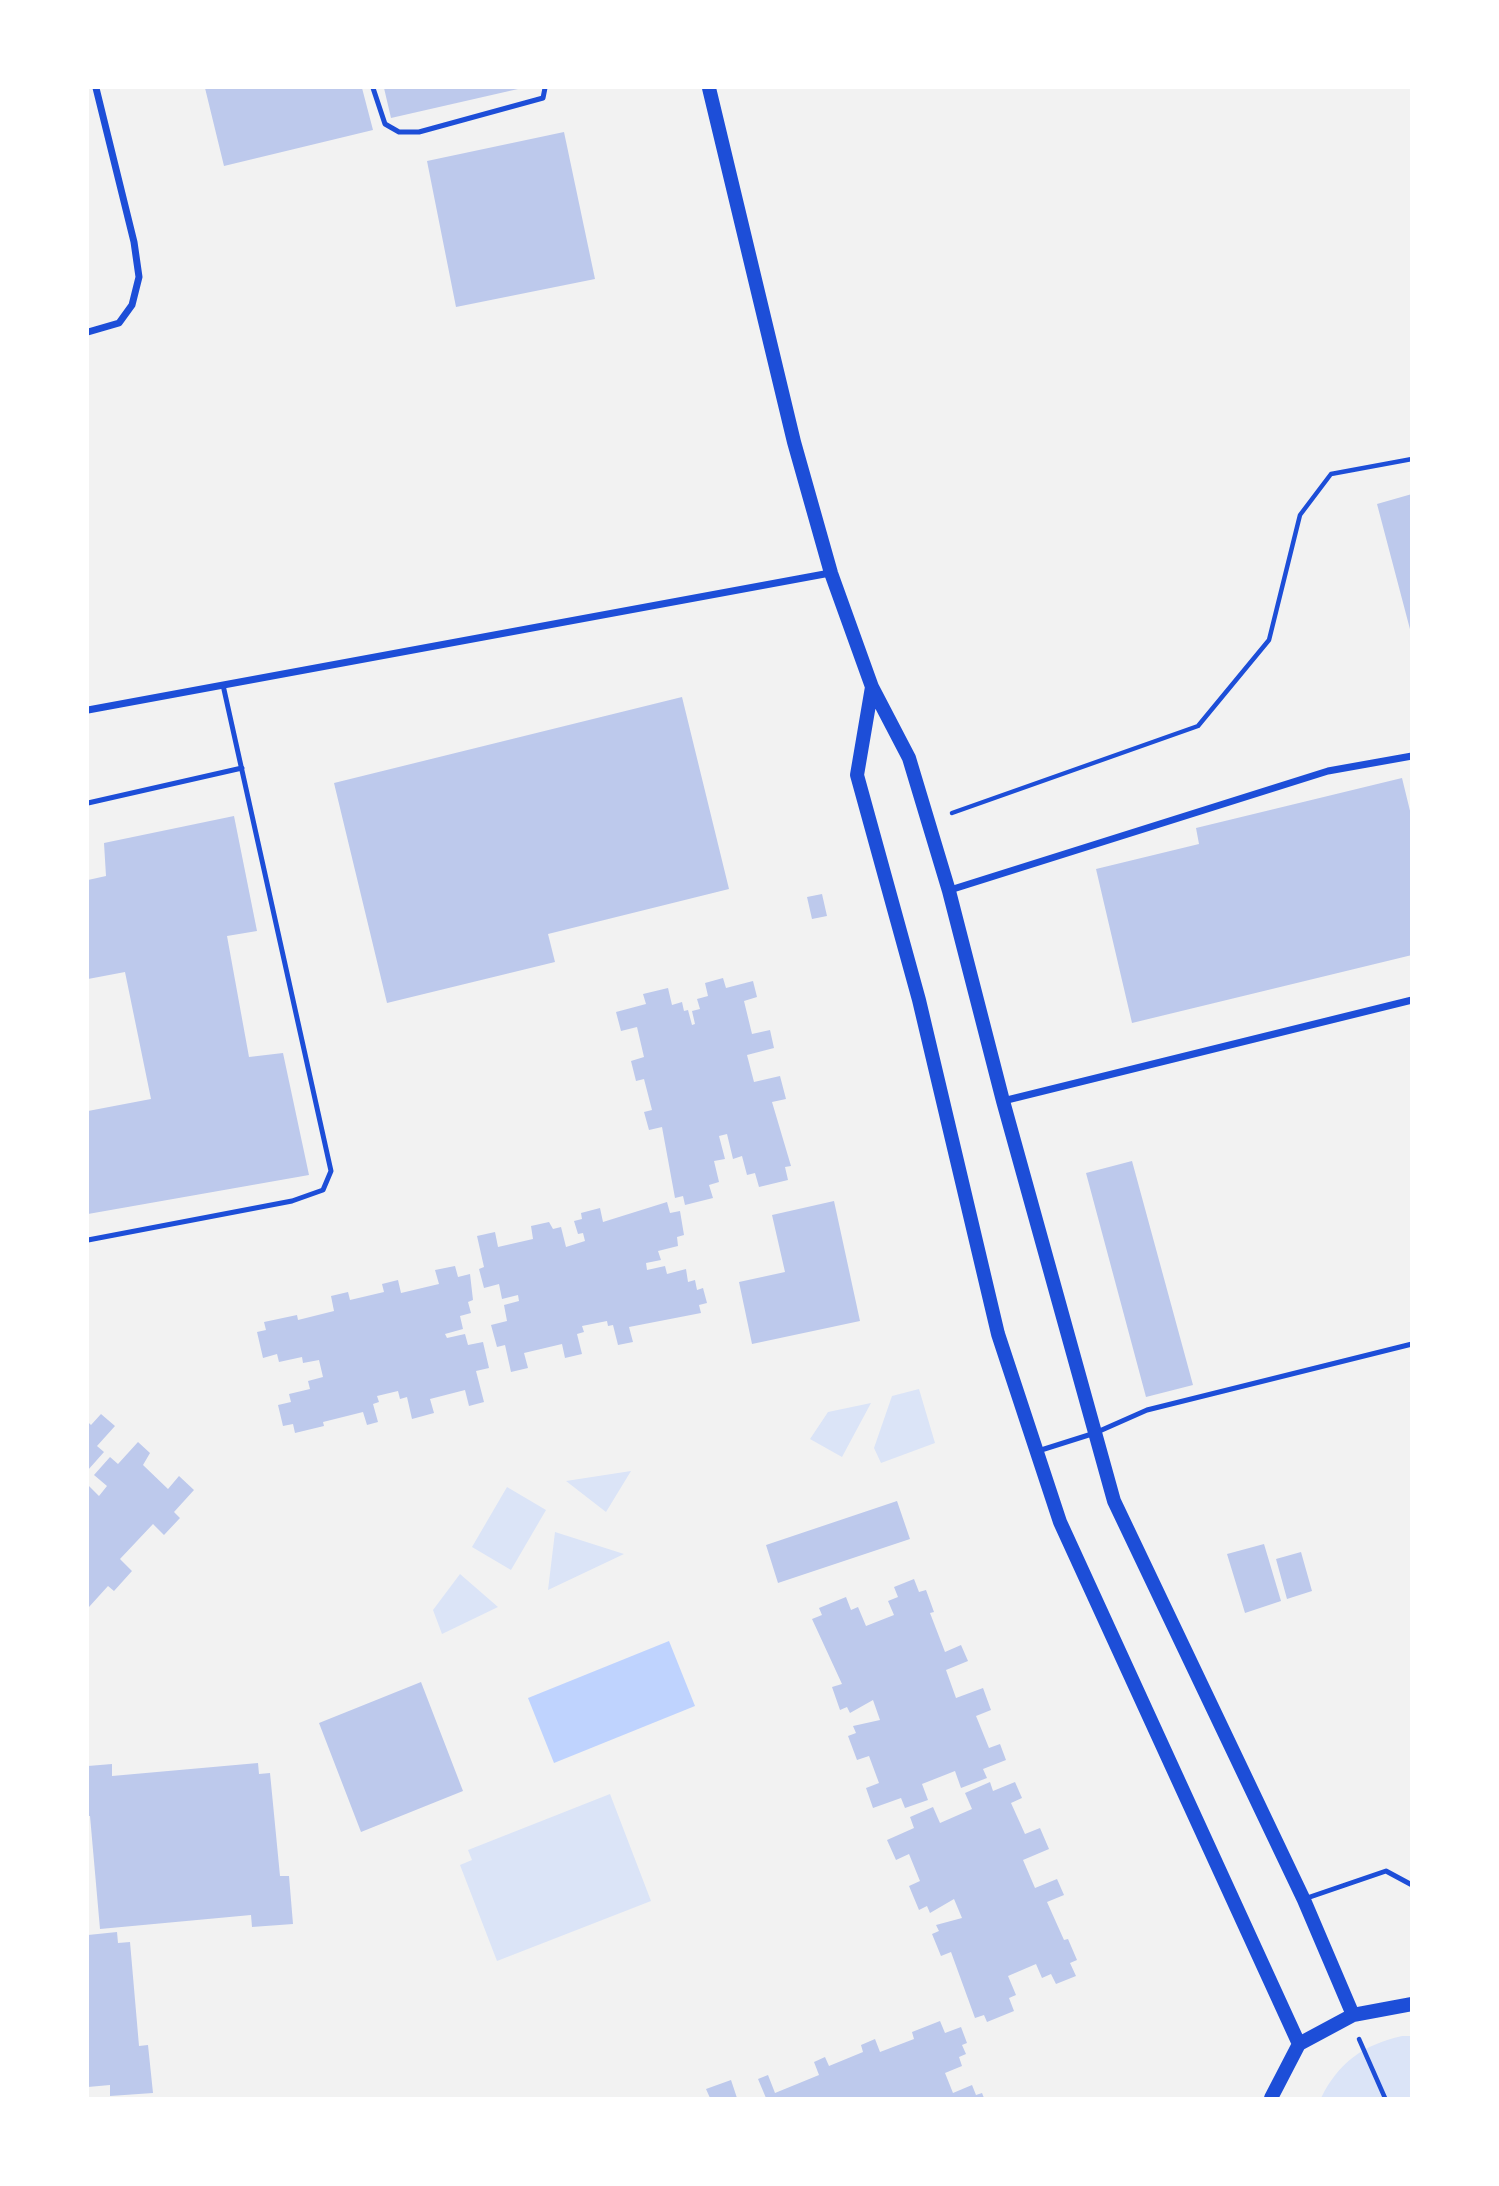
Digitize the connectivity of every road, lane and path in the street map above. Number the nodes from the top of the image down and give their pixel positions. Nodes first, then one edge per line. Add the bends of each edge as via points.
1 (96, 88) edge
2 (373, 88) edge
3 (545, 88) edge
4 (709, 88) edge
5 (88, 332) edge
6 (1412, 459) edge
7 (831, 573) junction
8 (223, 685) junction
9 (872, 687) junction
10 (88, 710) edge
11 (1412, 755) edge
12 (242, 768) junction
13 (88, 803) edge
14 (928, 821) junction
15 (949, 891) junction
16 (1412, 1000) edge
17 (1003, 1101) junction
18 (88, 1240) edge
19 (1412, 1344) edge
20 (1095, 1433) junction
21 (1037, 1452) junction
22 (1412, 1885) edge
23 (1304, 1899) junction
24 (1412, 2004) edge
25 (1353, 2015) junction
26 (1299, 2044) junction
27 (1270, 2098) edge
28 (1385, 2098) edge

1 - 5 street via 139,277 132,305 119,324
2 - 3 lane via 385,124 400,132 419,132 543,98
4 - 7 main road via 794,442
6 - 14 path via 1331,474 1300,514 1269,640 1198,726
7 - 8 street
7 - 9 main road
8 - 10 street
8 - 12 lane
9 - 14 main road via 909,758
9 - 21 main road via 857,775 919,1000 998,1334
11 - 15 street via 1328,771
12 - 13 lane
12 - 18 lane via 331,1171 323,1190 292,1201
14 - 15 main road
15 - 17 main road
16 - 17 street
17 - 20 main road
19 - 20 lane via 1147,1410
20 - 21 lane
20 - 23 main road via 1114,1501
21 - 26 main road via 1060,1522
22 - 23 lane via 1386,1871
23 - 25 main road
24 - 25 main road
25 - 26 main road
25 - 28 path via 1362,2049
26 - 27 main road

